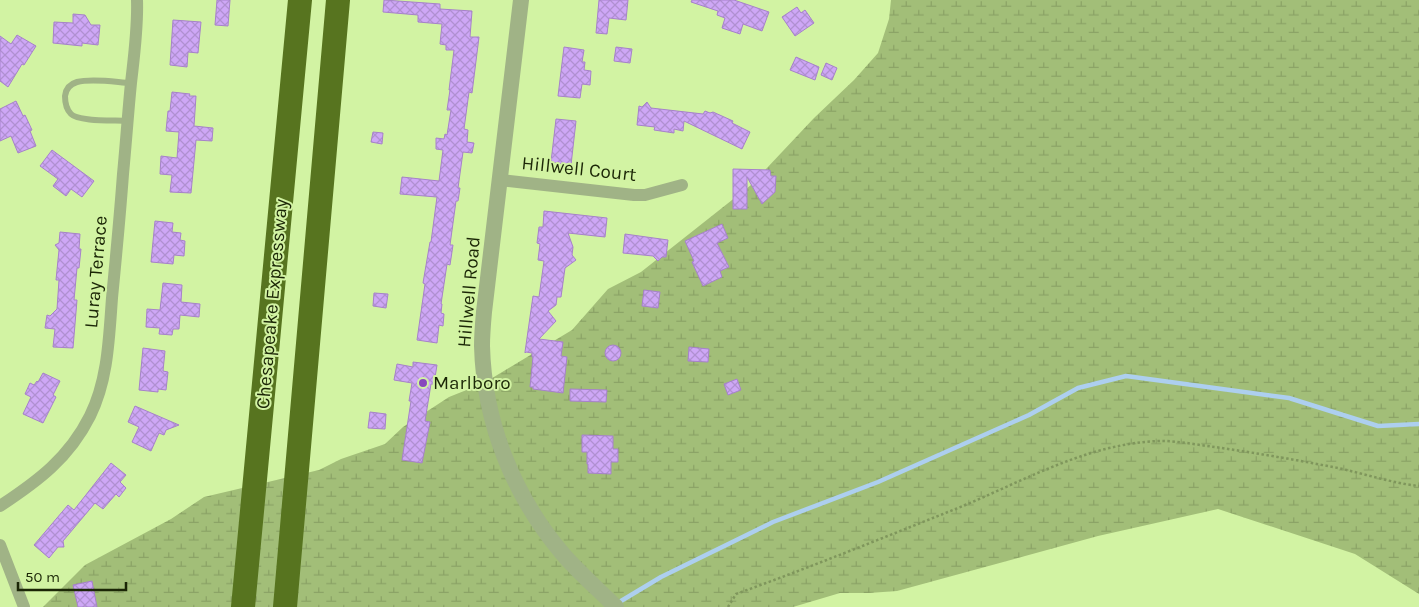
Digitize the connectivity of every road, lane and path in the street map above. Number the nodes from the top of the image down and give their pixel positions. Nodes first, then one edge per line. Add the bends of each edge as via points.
1 (136, 0) edge
2 (300, 0) edge
3 (338, 0) edge
4 (521, 0) edge
5 (131, 83) junction
6 (128, 121) junction
7 (500, 180) junction
8 (682, 185) dead end
9 (1419, 486) edge
10 (0, 506) edge
11 (0, 545) edge
12 (24, 607) edge
13 (243, 607) edge
14 (285, 607) edge
15 (616, 607) edge
16 (728, 607) edge

1 - 5 street, Luray Terrace
2 - 13 highway, Chesapeake Expressway
3 - 14 highway, Chesapeake Expressway
4 - 7 street, Hillwell Road
5 - 6 street, Luray Terrace
5 - 6 lane via 78,82 65,92 66,107 71,114 80,118
6 - 10 street, Luray Terrace via 102,384 90,416 66,453 48,472
7 - 8 street, Hillwell Court via 634,195
7 - 15 street, Hillwell Road via 482,345 485,384 493,422 512,475 530,510 573,565
9 - 16 path via 1281,457 1203,446 1163,441 1122,446 1046,469 959,508 736,594
11 - 12 street

